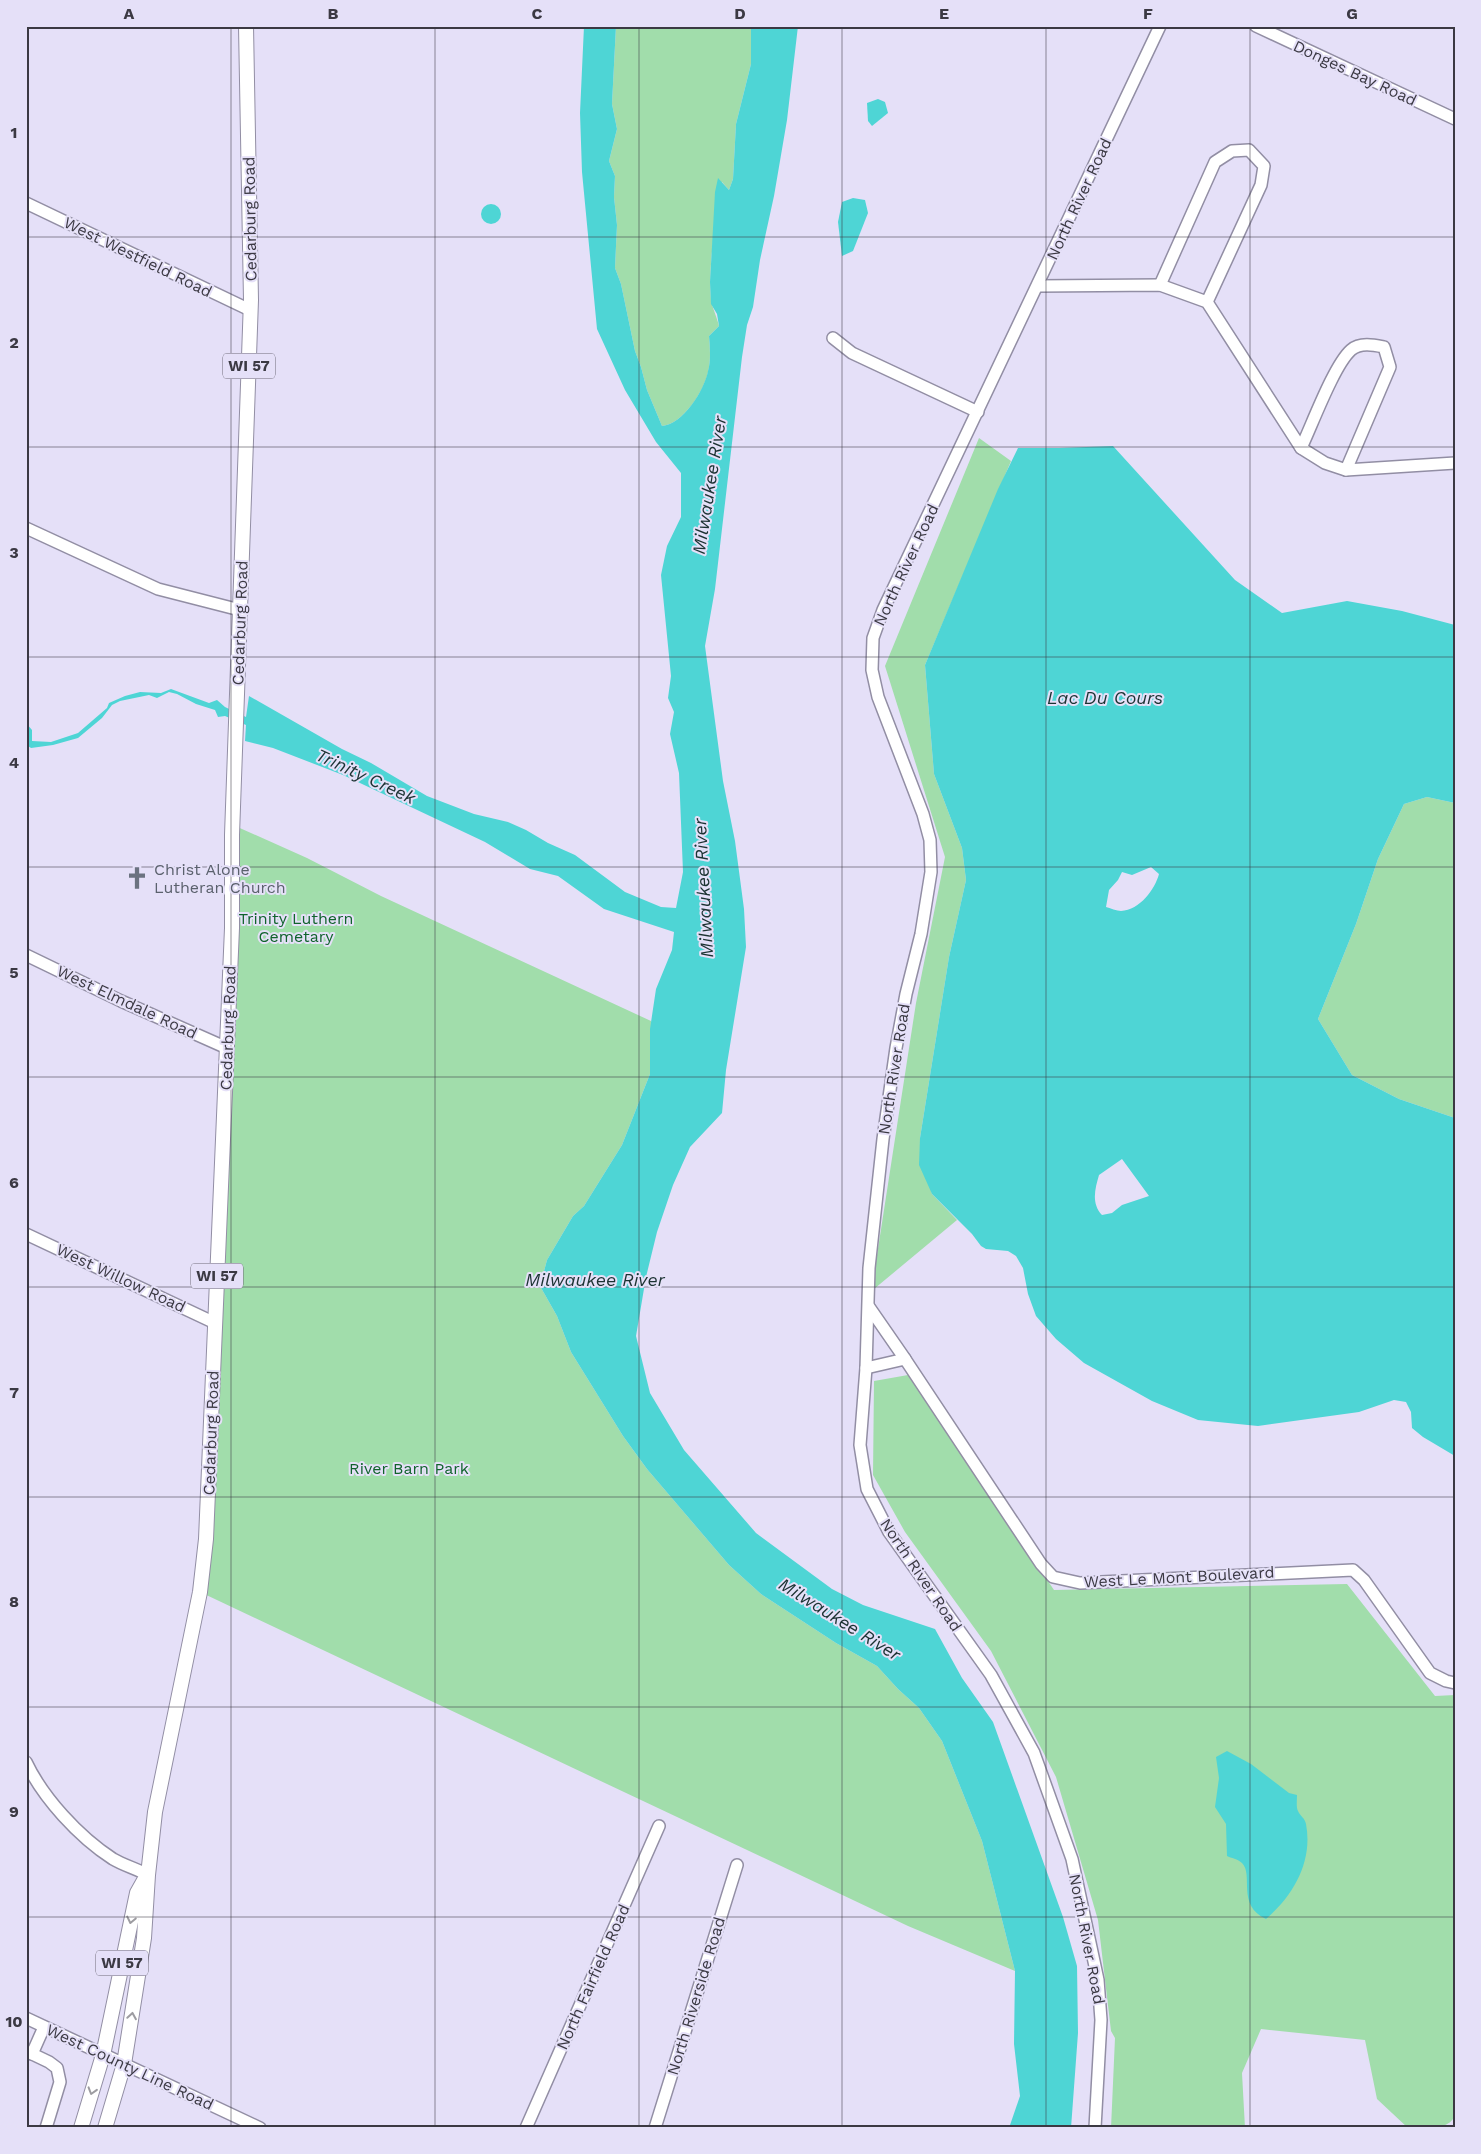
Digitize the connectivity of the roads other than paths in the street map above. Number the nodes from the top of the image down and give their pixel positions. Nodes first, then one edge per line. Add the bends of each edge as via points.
1 (246, 26) edge
2 (1160, 26) edge
3 (1256, 26) edge
4 (1455, 119) edge
5 (26, 203) edge
6 (1160, 284) junction
7 (1038, 286) junction
8 (1207, 302) junction
9 (250, 310) junction
10 (833, 338) dead end
11 (978, 412) junction
12 (1301, 448) junction
13 (1455, 463) edge
14 (1346, 470) junction
15 (26, 528) edge
16 (240, 610) junction
17 (26, 955) edge
18 (227, 1048) junction
19 (26, 1234) edge
20 (869, 1307) junction
21 (215, 1323) junction
22 (905, 1359) junction
23 (866, 1368) junction
24 (1455, 1684) edge
25 (26, 1762) edge
26 (660, 1826) dead end
27 (737, 1865) dead end
28 (148, 1874) junction
29 (26, 2018) edge
30 (44, 2027) junction
31 (29, 2052) edge
32 (103, 2055) junction
33 (124, 2064) junction
34 (46, 2128) edge
35 (81, 2128) edge
36 (105, 2128) edge
37 (260, 2128) edge
38 (526, 2128) edge
39 (655, 2128) edge
40 (1095, 2128) edge

1 - 9 main road, Cedarburg Road / WI 57
2 - 7 street, North River Road
3 - 4 street, Donges Bay Road
5 - 9 street, West Westfield Road
6 - 7 street
6 - 8 street
6 - 8 street via 1215,162 1232,151 1249,150 1264,166 1261,185
7 - 11 street, North River Road
8 - 12 street
9 - 16 main road, Cedarburg Road / WI 57
10 - 11 street via 852,353
11 - 20 street, North River Road via 883,610 873,638 872,670 878,697 923,814 932,858 927,904 896,1048 887,1108 873,1225
12 - 14 street via 1325,463
12 - 14 street via 1340,365 1352,349 1367,344 1384,348 1390,367
13 - 14 street
15 - 16 street via 158,589
16 - 18 main road, Cedarburg Road / WI 57
17 - 18 street, West Elmdale Road via 121,1002
18 - 21 main road, Cedarburg Road / WI 57
19 - 21 street, West Willow Road
20 - 22 street, West Le Mont Boulevard
20 - 23 street, North River Road
21 - 28 main road, Cedarburg Road / WI 57 via 207,1530 200,1592 156,1812
22 - 23 street
22 - 24 street, West Le Mont Boulevard via 1053,1577 1080,1583 1353,1570 1364,1580 1430,1673
23 - 40 street, North River Road via 860,1445 867,1489 889,1532 996,1683 1034,1753 1072,1859 1098,1980 1101,2020
25 - 28 street via 57,1809 84,1838 115,1860
26 - 38 street, North Fairfield Road
27 - 39 street, North Riverside Road
28 -> 32 main road, Cedarburg Road / WI 57 via 137,1892
33 -> 28 main road, Cedarburg Road / WI 57 via 144,1938
29 - 30 street, West County Line Road
30 - 31 street
30 - 32 street, West County Line Road
31 - 34 street via 57,2068 60,2082
32 - 33 street, West County Line Road
32 -> 35 main road, WI 57
33 - 36 main road, WI 57
33 - 37 street, West County Line Road

